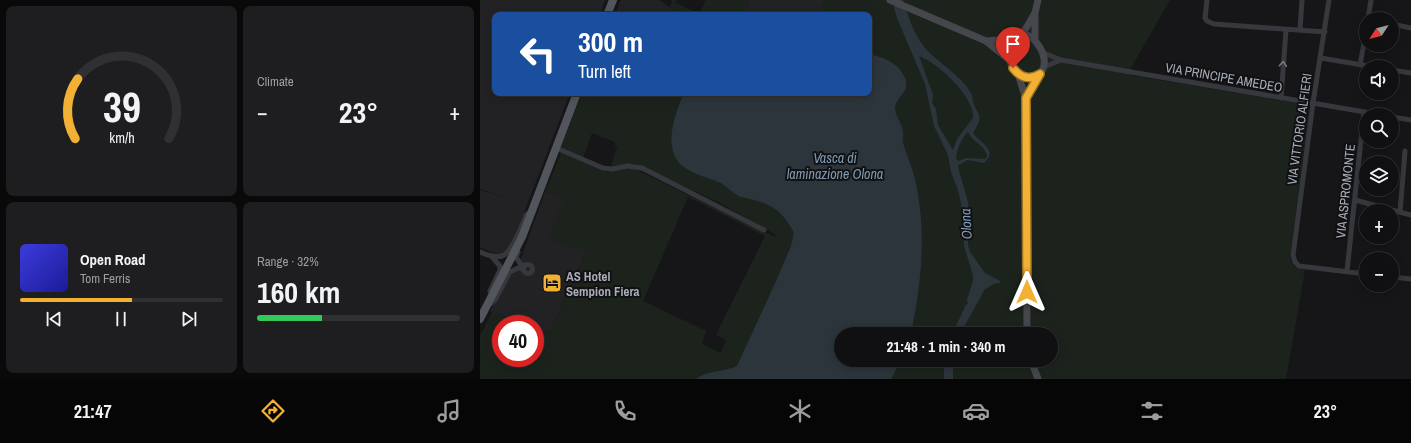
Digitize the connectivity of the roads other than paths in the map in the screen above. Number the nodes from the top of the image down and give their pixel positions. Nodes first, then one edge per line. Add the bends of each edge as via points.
1 (613, 0) edge
2 (890, 0) edge
3 (1038, 0) edge
4 (1207, 0) edge
5 (1302, 0) edge
6 (1329, 0) edge
7 (1372, 0) edge
8 (608, 12) edge
9 (1369, 12) edge
10 (1035, 13) junction
11 (1399, 25) edge
12 (1411, 28) edge
13 (1286, 30) junction
14 (1300, 30) junction
15 (1325, 32) junction
16 (1021, 34) junction
17 (1012, 39) junction
18 (1035, 40) junction
19 (986, 41) junction
20 (1044, 53) junction
21 (1008, 58) junction
22 (1321, 58) junction
23 (1061, 60) junction
24 (1359, 65) edge
25 (1042, 71) junction
26 (1399, 71) edge
27 (1411, 73) edge
28 (1018, 74) junction
29 (576, 96) edge
30 (1026, 98) junction
31 (1281, 98) junction
32 (1313, 102) junction
33 (1359, 111) edge
34 (1399, 118) edge
35 (1411, 120) edge
36 (556, 148) junction
37 (1360, 148) edge
38 (1405, 151) dead end
39 (1355, 200) junction
40 (532, 210) junction
41 (1400, 212) junction
42 (1411, 215) edge
43 (764, 230) dead end
44 (480, 252) edge
45 (487, 255) junction
46 (1347, 272) junction
47 (1359, 273) edge
48 (1399, 278) edge
49 (1411, 279) edge
50 (486, 307) junction
51 (480, 319) edge
52 (1027, 327) edge
53 (1034, 367) edge
54 (1038, 379) edge

1 - 8 main road
2 - 19 street
3 - 10 street
4 - 13 street via 1205,15 1210,23
5 - 14 street
6 - 15 street, VIA VITTORIO ALFIERI
7 - 9 street
10 - 16 street
10 - 18 street
11 - 12 street
13 - 14 street
31 -> 13 street
14 - 15 street
15 - 22 street, VIA VITTORIO ALFIERI
16 - 17 street
16 - 18 street
17 - 19 street
17 - 21 street via 1007,48
18 - 20 street
19 - 21 street
20 - 23 street, VIA PRINCIPE AMEDEO
20 - 25 street
21 - 28 street
22 - 24 street
22 - 32 street, VIA VITTORIO ALFIERI
23 - 25 street
23 - 31 street, VIA PRINCIPE AMEDEO
25 - 28 street via 1030,78
25 - 30 street
26 - 27 street
28 - 30 street
29 - 36 main road
30 - 52 street
31 - 32 street, VIA PRINCIPE AMEDEO
32 - 33 street, VIA PRINCIPE AMEDEO
32 - 46 street, VIA VITTORIO ALFIERI via 1293,255 1299,266
34 - 35 street
36 - 40 main road
36 - 43 street via 603,168 627,166 644,169
37 - 39 street, VIA ASPROMONTE
38 - 41 street
39 - 41 street
39 - 46 street, VIA ASPROMONTE
40 - 45 street via 526,215 509,252 501,256
40 - 50 main road via 519,244
40 - 50 street via 533,219 516,257 524,268 520,267 510,272 495,300
41 - 42 street
44 - 45 street
45 - 50 street via 495,259 500,270 488,296
46 - 47 street
48 - 49 street
50 - 51 main road
53 - 54 street

